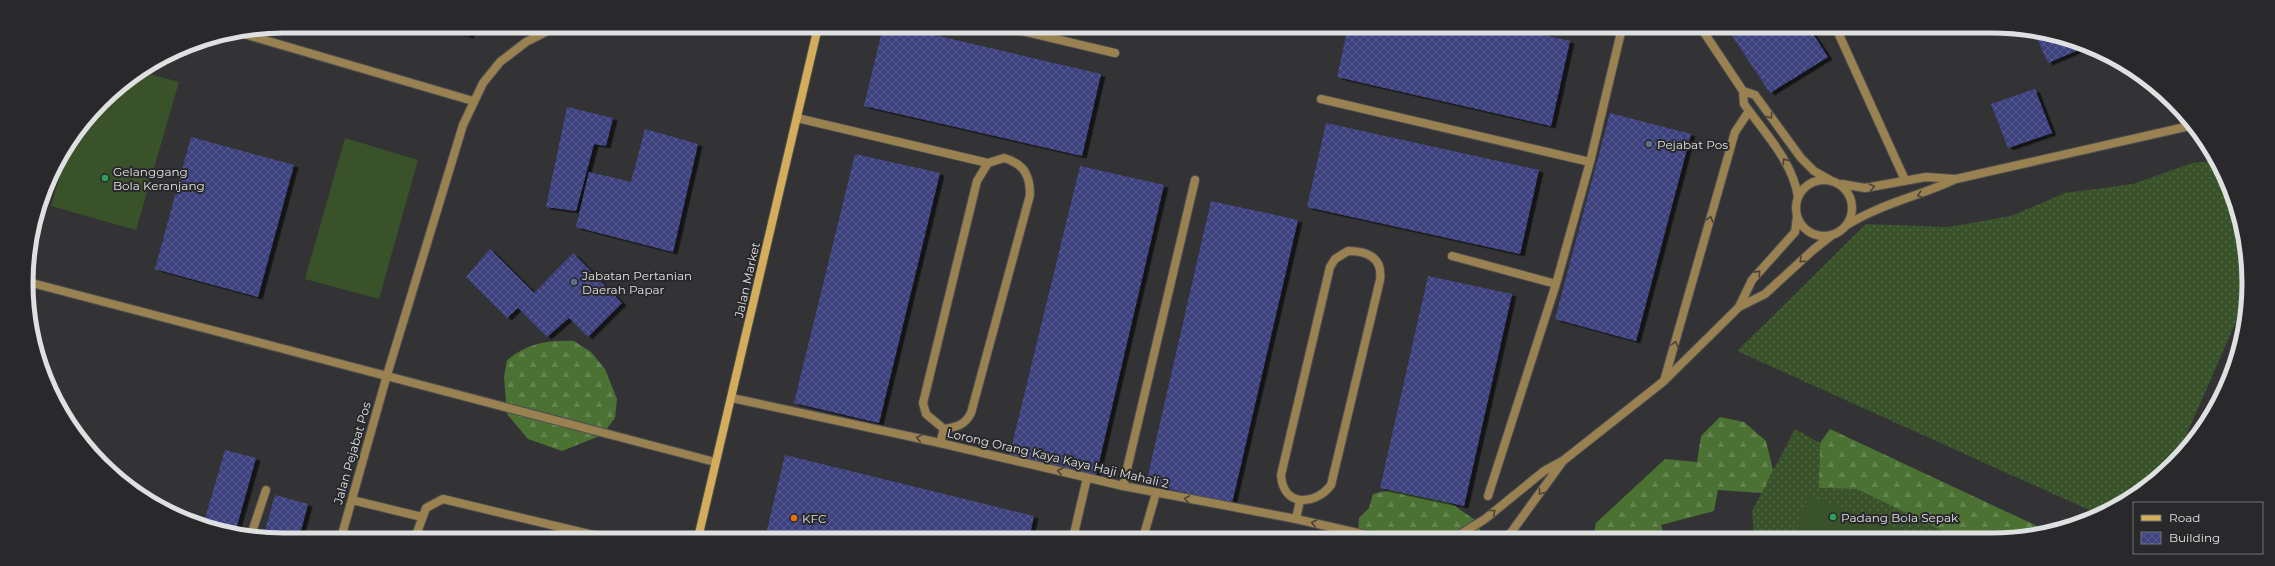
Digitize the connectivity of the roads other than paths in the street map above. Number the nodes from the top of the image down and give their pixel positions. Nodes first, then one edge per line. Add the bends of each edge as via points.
1 (543, 33) edge
2 (817, 33) edge
3 (1030, 33) edge
4 (1621, 33) edge
5 (1704, 33) edge
6 (1838, 33) edge
7 (248, 35) edge
8 (1115, 53) dead end
9 (1743, 91) junction
10 (1321, 99) dead end
11 (473, 101) junction
12 (1749, 111) junction
13 (797, 118) junction
14 (2187, 127) edge
15 (1590, 162) junction
16 (988, 163) junction
17 (1956, 179) junction
18 (1195, 180) dead end
19 (1830, 180) junction
20 (1905, 180) junction
21 (1839, 183) junction
22 (1798, 197) junction
23 (1796, 215) junction
24 (1847, 225) junction
25 (1832, 235) junction
26 (1452, 256) dead end
27 (33, 283) edge
28 (1556, 284) junction
29 (1739, 307) junction
30 (386, 375) junction
31 (1664, 381) junction
32 (732, 398) junction
33 (944, 429) junction
34 (940, 443) junction
35 (1564, 460) junction
36 (714, 462) junction
37 (1087, 478) junction
38 (1123, 486) junction
39 (266, 490) dead end
40 (1156, 493) junction
41 (1488, 496) dead end
42 (352, 500) junction
43 (1300, 500) junction
44 (422, 517) junction
45 (1296, 519) junction
46 (252, 531) edge
47 (342, 533) edge
48 (417, 533) edge
49 (586, 533) edge
50 (699, 533) edge
51 (1074, 533) edge
52 (1144, 533) edge
53 (1358, 533) edge
54 (1462, 533) edge
55 (1511, 533) edge

1 - 11 street, Jalan Pejabat Pos via 500,62 483,83
2 - 13 main road, Jalan Market
3 - 8 street
4 - 15 street
5 - 9 street
6 - 20 street
7 - 11 street
9 - 12 street via 1744,104
9 -> 19 street via 1756,95 1801,158 1814,171
10 - 15 street
11 - 30 street, Jalan Pejabat Pos via 463,125
22 -> 12 street via 1796,183 1789,167
31 -> 12 street via 1735,132
13 - 16 street
13 - 32 main road, Jalan Market
14 - 17 street
15 - 28 street
16 - 33 street via 978,181 923,403 926,414
16 - 33 street via 1004,158 1020,165 1030,182 1030,195 972,413 966,422 955,428
17 - 20 street via 1926,177
17 -> 24 street via 1930,192 1872,212
18 - 38 street
19 - 21 street
19 - 22 street via 1810,183
21 -> 20 street via 1865,188
21 - 24 street via 1851,198 1852,217
22 - 23 street
23 - 25 street via 1800,223 1814,235
29 -> 23 street via 1752,280 1795,232
24 - 25 street
25 -> 29 street via 1765,294
26 - 28 street
27 - 30 street
28 - 41 street
29 - 31 street
30 - 36 street
30 - 42 street, Jalan Pejabat Pos
31 - 35 street
34 -> 32 street, Lorong Orang Kaya Kaya Haji Mahali 2
32 - 36 main road, Jalan Market
33 - 34 street
37 -> 34 street, Lorong Orang Kaya Kaya Haji Mahali 2
54 -> 35 street via 1484,519 1544,471
35 -> 55 street
36 - 50 main road, Jalan Market
37 - 38 street, Lorong Orang Kaya Kaya Haji Mahali 2
37 - 51 street
38 - 40 street, Lorong Orang Kaya Kaya Haji Mahali 2
39 - 46 street
45 -> 40 street, Lorong Orang Kaya Kaya Haji Mahali 2
40 - 52 street
42 - 44 street
42 - 47 street, Jalan Pejabat Pos
43 - 43 street via 1287,492 1282,485 1281,475 1330,267 1348,251 1364,252 1379,262 1380,280 1331,485 1310,501
43 - 45 street
44 - 48 street
44 - 49 street via 426,508 443,499
53 -> 45 street, Lorong Orang Kaya Kaya Haji Mahali 2

